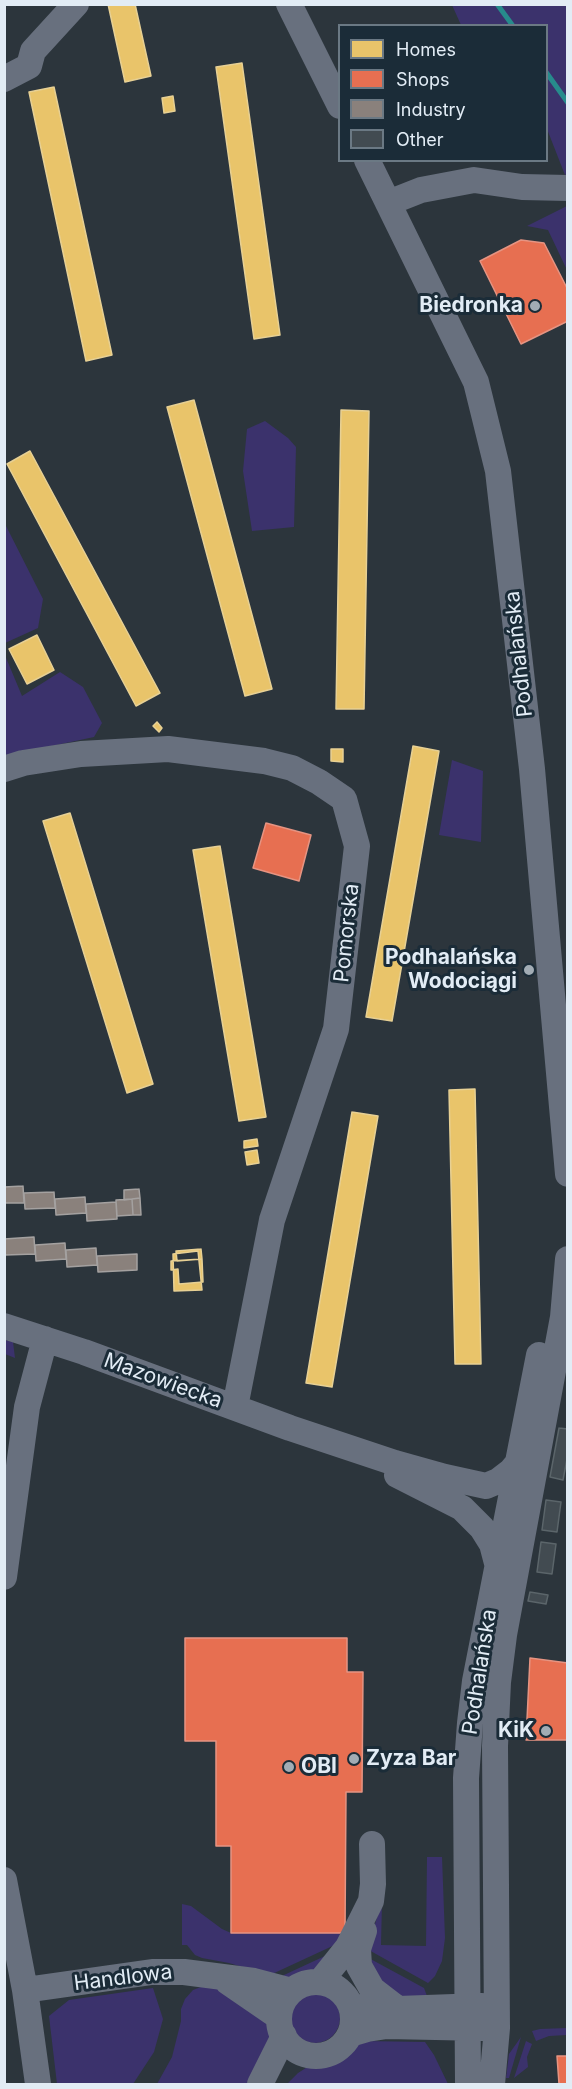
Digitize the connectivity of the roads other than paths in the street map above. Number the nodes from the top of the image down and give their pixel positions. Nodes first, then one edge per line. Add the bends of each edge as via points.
1 (76, 4) edge
2 (289, 4) edge
3 (4, 79) edge
4 (338, 104) edge
5 (368, 162) edge
6 (567, 188) edge
7 (388, 203) junction
8 (4, 769) edge
9 (567, 1174) edge
10 (567, 1264) edge
11 (4, 1326) edge
12 (45, 1339) junction
13 (235, 1407) junction
14 (321, 1438) junction
15 (516, 1465) junction
16 (486, 1486) junction
17 (531, 1489) junction
18 (462, 1508) junction
19 (508, 1508) junction
20 (523, 1536) junction
21 (498, 1567) junction
22 (4, 1577) edge
23 (372, 1844) dead end
24 (4, 1880) edge
25 (371, 1901) junction
26 (358, 1949) junction
27 (468, 1953) junction
28 (220, 1977) junction
29 (320, 1982) junction
30 (25, 1990) junction
31 (292, 1991) junction
32 (350, 2002) junction
33 (398, 2008) junction
34 (432, 2017) junction
35 (483, 2017) junction
36 (282, 2026) junction
37 (350, 2034) junction
38 (306, 2054) junction
39 (468, 2076) edge
40 (492, 2084) edge
41 (38, 2085) edge
42 (260, 2085) edge
43 (268, 2085) edge

1 - 3 street via 33,51 29,66
2 - 4 street
5 - 7 street, Podhalańska
6 - 7 street via 474,180 421,190
7 - 9 street, Podhalańska via 476,382 498,471 532,769
8 - 13 street, Pomorska via 81,754 168,749 292,768 344,800 357,846 336,1029 272,1220
10 - 15 street, Podhalańska via 543,1335
10 - 17 street, Podhalańska via 563,1317
11 - 12 street, Mazowiecka
12 - 13 street, Mazowiecka
12 - 22 street via 27,1407
13 - 14 street, Mazowiecka
14 - 16 street, Mazowiecka via 395,1463
14 - 18 street, Mazowiecka
15 - 16 street
15 - 19 street, Podhalańska
16 - 19 street
17 - 19 street via 523,1502
17 - 20 street, Podhalańska
18 - 19 street, Mazowiecka via 486,1512
18 - 21 street, Mazowiecka via 492,1544
19 - 20 street
19 - 21 street, Podhalańska
20 - 35 street, Podhalańska via 498,1682 496,1972
21 - 27 street, Podhalańska via 470,1723 466,1778
23 - 25 street
24 - 30 street
25 - 26 street
25 - 29 street via 348,1947
26 - 32 street via 348,1982
26 - 33 street via 359,1966 372,1989
27 - 34 street via 456,1984
27 - 35 street, Podhalańska
28 - 30 street, Handlowa via 152,1972
28 - 31 street, Handlowa
28 - 36 street
29 - 31 street via 300,1985
29 - 32 street via 337,1988
30 - 41 street
31 - 36 street via 281,2007
32 - 33 street via 365,2008
32 - 37 street
33 - 34 street
34 - 35 street
34 - 37 street
34 - 39 street via 455,2042
35 - 39 street, Podhalańska
35 - 40 street
36 - 38 street via 290,2045
36 - 42 street
37 - 38 street via 327,2055
38 - 43 street

